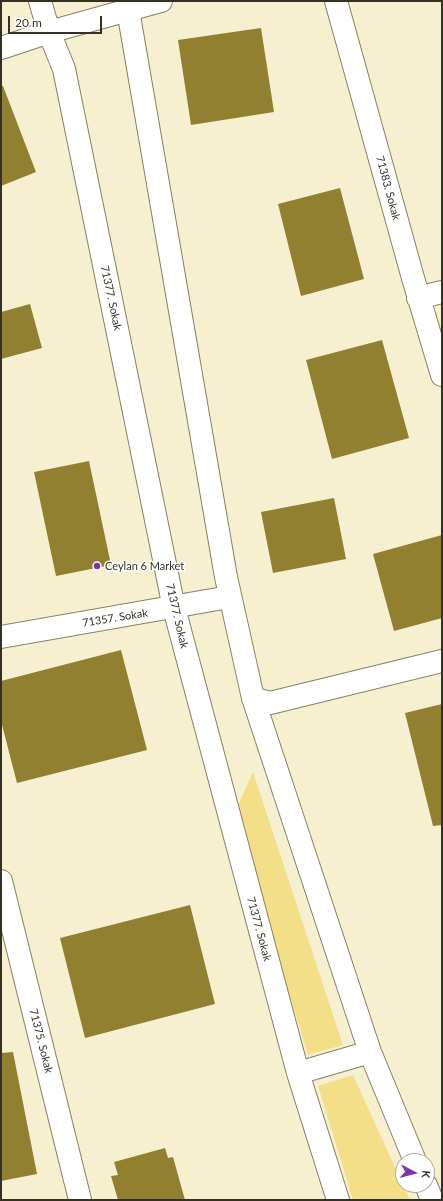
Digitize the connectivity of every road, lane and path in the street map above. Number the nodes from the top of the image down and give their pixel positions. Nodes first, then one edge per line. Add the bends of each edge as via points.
1 (40, 1) edge
2 (161, 1) edge
3 (336, 1) edge
4 (128, 10) junction
5 (49, 32) junction
6 (1, 48) edge
7 (442, 292) edge
8 (418, 298) junction
9 (442, 375) edge
10 (229, 597) junction
11 (174, 608) junction
12 (1, 637) edge
13 (442, 661) edge
14 (253, 698) junction
15 (1, 881) edge
16 (370, 1052) junction
17 (298, 1073) junction
18 (413, 1153) edge
19 (80, 1200) edge
20 (338, 1200) edge

1 - 5 street, 71377. Sokak
2 - 4 street
3 - 8 street, 71383. Sokak
4 - 5 street
4 - 10 street
5 - 6 street
5 - 11 street, 71377. Sokak via 64,68
7 - 8 street
8 - 9 street, 71383. Sokak
10 - 11 street, 71357. Sokak
10 - 14 street
11 - 12 street, 71357. Sokak
11 - 17 street, 71377. Sokak
13 - 14 street via 270,703
14 - 16 street
15 - 19 street, 71375. Sokak
16 - 17 street
16 - 18 street
17 - 20 street, 71377. Sokak

